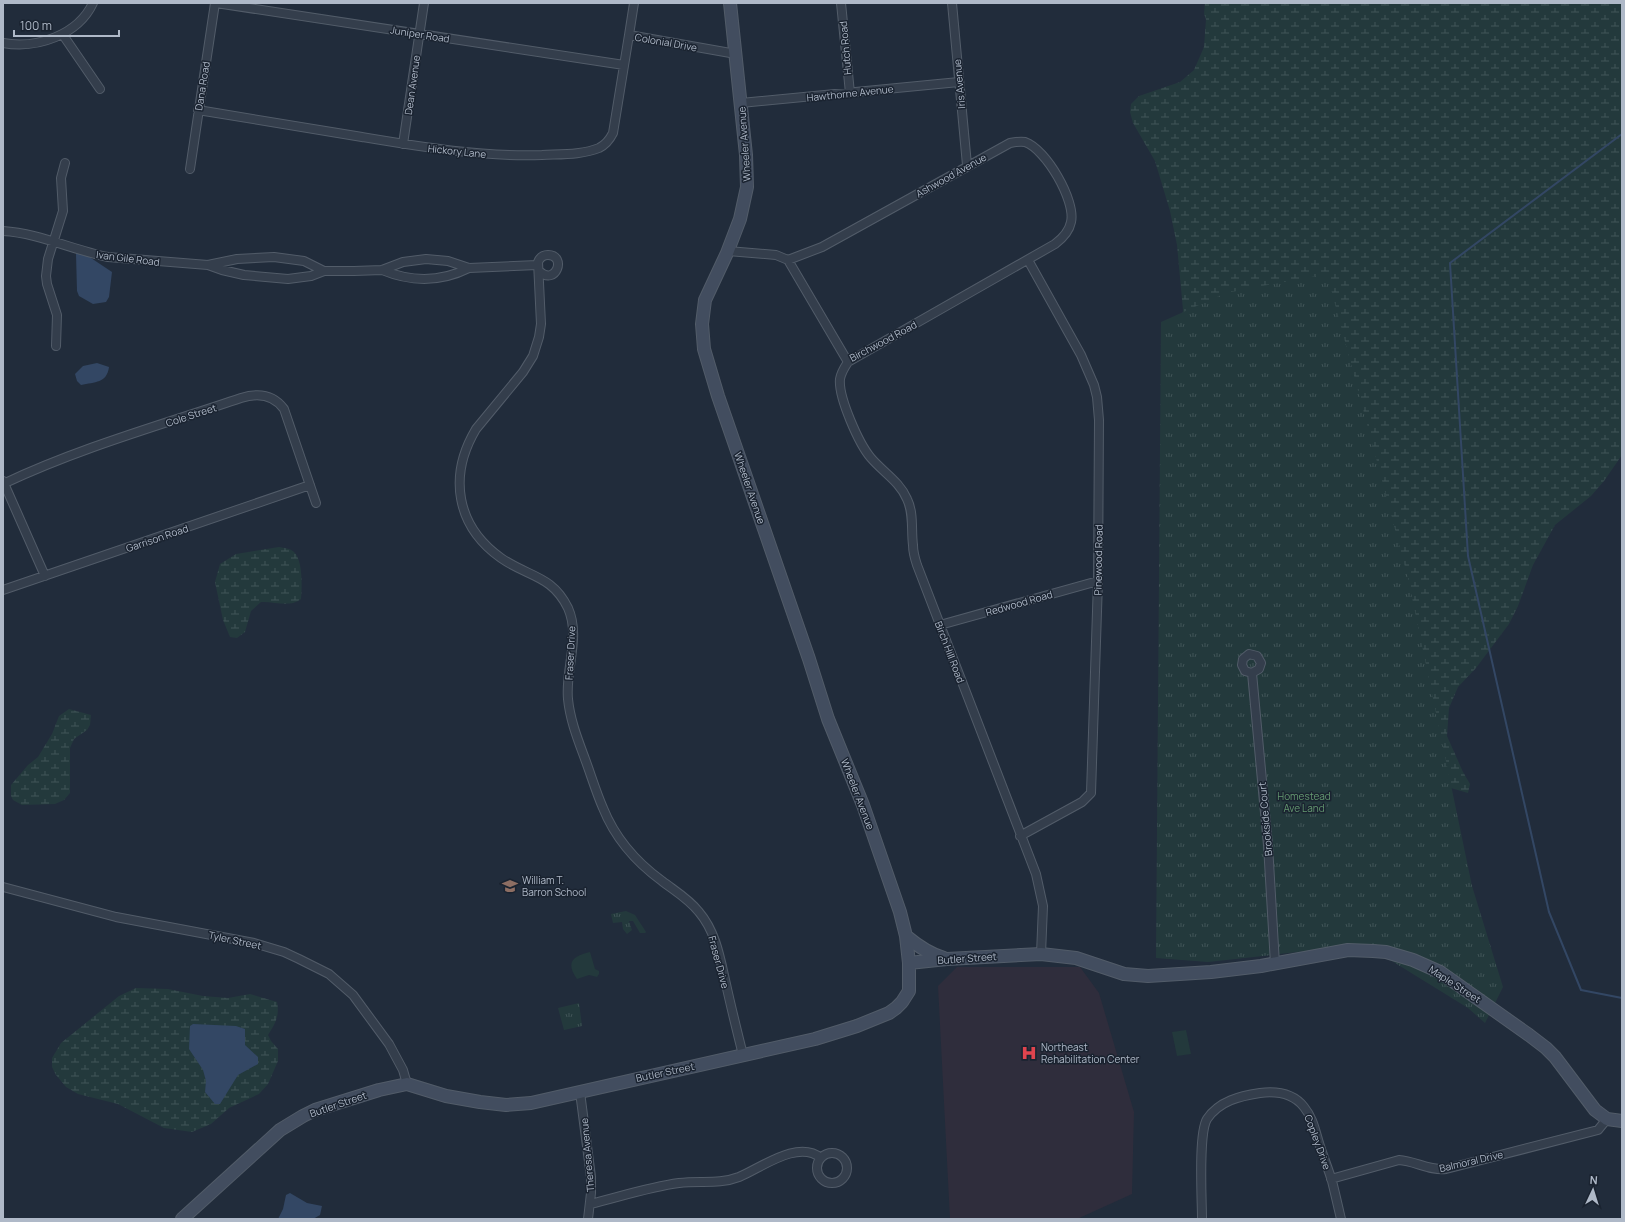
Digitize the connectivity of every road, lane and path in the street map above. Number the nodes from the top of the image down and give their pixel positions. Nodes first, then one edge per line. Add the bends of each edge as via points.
1 (94, 3) edge
2 (215, 3) edge
3 (424, 3) edge
4 (634, 3) edge
5 (730, 3) edge
6 (841, 3) edge
7 (952, 3) edge
8 (420, 34) junction
9 (63, 35) junction
10 (629, 35) junction
11 (3, 43) edge
12 (736, 54) junction
13 (624, 65) junction
14 (959, 82) junction
15 (100, 89) dead end
16 (850, 93) junction
17 (741, 104) junction
18 (198, 110) junction
19 (403, 144) junction
20 (65, 163) dead end
21 (967, 165) junction
22 (190, 169) dead end
23 (1070, 227) joint
24 (3, 231) edge
25 (53, 241) junction
26 (728, 251) junction
27 (788, 260) junction
28 (1028, 260) junction
29 (208, 265) junction
30 (469, 268) junction
31 (538, 268) joint
32 (382, 270) junction
33 (324, 271) junction
34 (56, 346) dead end
35 (848, 362) junction
36 (3, 483) edge
37 (310, 485) junction
38 (316, 503) dead end
39 (46, 576) junction
40 (1098, 581) junction
41 (3, 590) edge
42 (940, 625) junction
43 (1252, 674) dead end
44 (1020, 836) junction
45 (3, 887) edge
46 (906, 936) junction
47 (1041, 954) junction
48 (947, 959) junction
49 (909, 963) junction
50 (1275, 964) junction
51 (1148, 976) joint
52 (743, 1055) junction
53 (408, 1084) junction
54 (580, 1092) junction
55 (1607, 1118) junction
56 (1622, 1121) edge
57 (821, 1158) dead end
58 (1331, 1179) junction
59 (590, 1204) junction
60 (182, 1219) edge
61 (588, 1219) edge
62 (1202, 1219) edge
63 (1341, 1219) edge

1 - 9 street via 83,19
2 - 8 street, Juniper Road
2 - 18 street, Dana Road
3 - 8 street, Dean Avenue
4 - 10 street, Colonial Drive
5 - 12 street, Wheeler Avenue
6 - 16 street, Hutch Road
7 - 14 street, Iris Avenue
8 - 13 street, Juniper Road
8 - 19 street, Dean Avenue
9 - 11 street via 32,43
9 - 15 street
10 - 12 street, Colonial Drive
10 - 13 street, Hickory Lane
12 - 17 street, Wheeler Avenue
13 - 19 street, Hickory Lane via 613,133 606,143 594,150 563,154 496,155
14 - 16 street, Hawthorne Avenue
14 - 21 street, Iris Avenue
16 - 17 street, Hawthorne Avenue
17 - 26 street, Wheeler Avenue via 747,187 740,219
18 - 19 street, Hickory Lane
18 - 22 street, Dana Road
20 - 25 street via 62,178 63,211
21 - 23 street, Ashwood Avenue via 1010,143 1018,141 1030,144 1052,167 1060,182 1072,210
21 - 27 street, Ashwood Avenue via 831,242
23 - 28 street, Birchwood Road via 1055,244
24 - 25 street, Ivan Gile Road via 20,232
25 - 29 street, Ivan Gile Road via 108,257
25 - 34 street via 46,276 57,315
26 - 27 street via 776,255
26 - 46 street, Wheeler Avenue via 703,308 702,333 706,357 828,719 863,805
27 - 35 street, Birchwood Road
28 - 35 street, Birchwood Road
28 - 40 street, Pinewood Road via 1081,355 1097,397
29 - 33 street, Ivan Gile Road via 237,274 273,279 303,278
29 - 33 street, Ivan Gile Road via 237,259 274,258 304,261
30 - 31 street, Ivan Gile Road
30 - 32 street, Ivan Gile Road via 448,276 426,279 404,277
30 - 32 street, Ivan Gile Road via 448,261 426,259 403,262
31 - 52 street, Fraser Drive via 541,324 537,345 523,372 470,438 461,469 462,502 470,524 486,546 502,559 547,582 566,604 571,615 573,632 569,704 574,728 602,806 626,848 649,871 690,903 710,928
32 - 33 street, Ivan Gile Road
35 - 42 street, Birch Hill Road via 840,379 845,403 855,430 870,457 899,486 908,500 912,516 912,546
36 - 37 street, Cole Street via 97,446 241,398 261,395 274,399 284,409
36 - 39 street
37 - 38 street, Cole Street
37 - 39 street, Garrison Road
39 - 41 street, Garrison Road
40 - 42 street, Redwood Road
40 - 44 street, Pinewood Road via 1091,793 1082,802
42 - 44 street, Birch Hill Road
43 - 50 street, Brookside Court via 1268,844
44 - 47 street, Birch Hill Road via 1036,874 1042,898
45 - 53 street, Tyler Street via 116,917 254,943 299,958 329,974 372,1018 389,1044
46 - 48 street via 935,956
46 - 49 street, Wheeler Avenue
47 - 48 street, Butler Street
47 - 51 street, Butler Street via 1076,958 1124,974
48 - 49 street, Butler Street
49 - 52 street, Butler Street via 909,991 902,1002 889,1013 835,1033
50 - 51 street, Maple Street
50 - 55 street, Maple Street via 1361,950 1400,956 1426,965 1440,972 1546,1048 1589,1103
52 - 54 street, Butler Street
53 - 54 street, Butler Street via 446,1096 506,1105 531,1103
53 - 60 street, Butler Street via 379,1090 316,1110 290,1124 267,1141
54 - 59 street, Theresa Avenue via 591,1177
55 - 56 street, Maple Street
55 - 58 street, Balmoral Drive via 1598,1130 1446,1169 1438,1170 1399,1160
57 - 59 street via 812,1152 796,1152 772,1160 730,1180 673,1184
58 - 62 street, Copley Drive via 1312,1120 1297,1100 1283,1093 1266,1092 1240,1097 1220,1106 1207,1120 1204,1129
58 - 63 street, Copley Drive
59 - 61 street, Theresa Avenue

